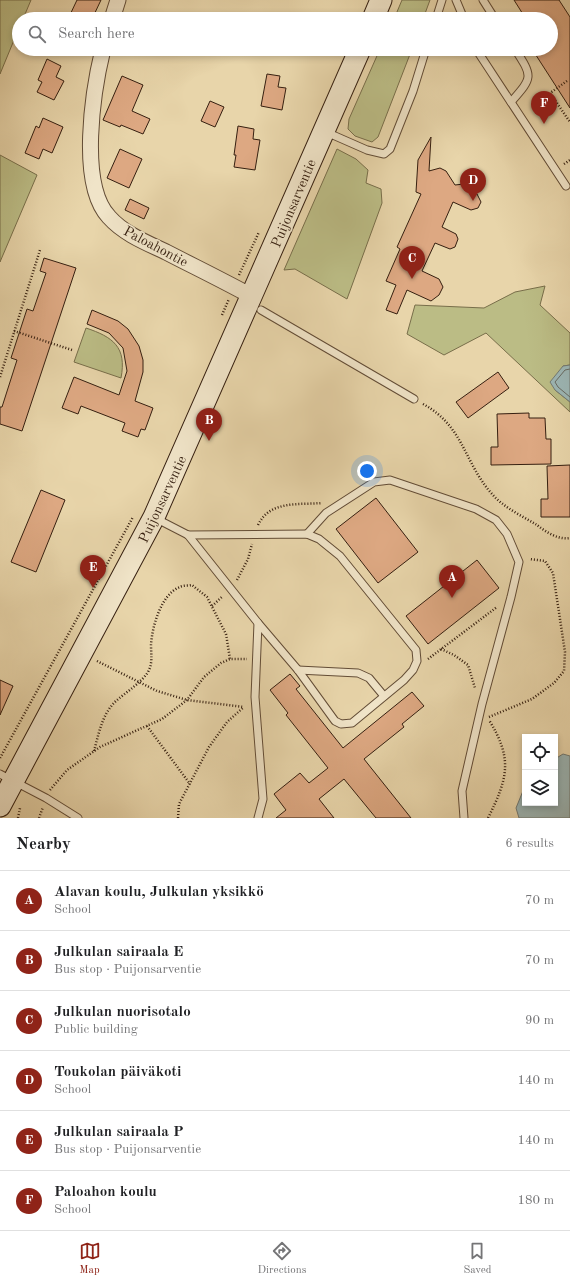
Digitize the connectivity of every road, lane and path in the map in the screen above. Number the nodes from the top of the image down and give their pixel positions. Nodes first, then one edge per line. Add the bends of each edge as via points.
1 (118, 0) edge
2 (381, 0) edge
3 (442, 0) edge
4 (456, 0) edge
5 (483, 0) edge
6 (114, 12) edge
7 (376, 12) edge
8 (438, 12) edge
9 (461, 12) edge
10 (491, 12) edge
11 (101, 56) edge
12 (357, 56) edge
13 (424, 56) edge
14 (481, 56) edge
15 (519, 56) edge
16 (567, 81) dead end
17 (511, 102) junction
18 (570, 122) edge
19 (324, 131) junction
20 (566, 186) dead end
21 (260, 229) dead end
22 (40, 250) dead end
23 (234, 286) junction
24 (257, 303) junction
25 (220, 321) dead end
26 (14, 331) junction
27 (72, 350) dead end
28 (0, 377) edge
29 (414, 399) joint
30 (134, 514) dead end
31 (154, 517) junction
32 (307, 534) junction
33 (188, 535) junction
34 (570, 538) edge
35 (519, 562) junction
36 (511, 597) junction
37 (258, 623) junction
38 (230, 659) junction
39 (257, 659) junction
40 (97, 661) dead end
41 (298, 670) junction
42 (413, 670) junction
43 (139, 682) junction
44 (384, 696) junction
45 (255, 697) junction
46 (187, 700) junction
47 (244, 707) junction
48 (488, 718) dead end
49 (147, 726) junction
50 (94, 751) junction
51 (0, 758) edge
52 (7, 778) edge
53 (190, 784) junction
54 (46, 798) junction
55 (0, 806) edge
56 (78, 818) edge
57 (178, 818) edge
58 (258, 818) edge
59 (464, 818) edge

1 - 6 street
2 - 7 main road
3 - 8 lane
4 - 9 lane
5 - 10 lane
11 - 23 street, Paloahontie via 92,116 90,153 101,206 109,218 138,238
12 - 19 main road, Puijonsarventie
13 - 19 lane via 390,150 384,154 367,150
14 - 17 lane
15 - 17 lane via 528,70 527,84
16 - 18 path via 550,93
17 - 20 lane
19 - 24 main road, Puijonsarventie
21 - 23 path
22 - 26 path
23 - 24 street, Paloahontie
23 - 25 path
24 - 29 lane
24 - 31 main road, Puijonsarventie
26 - 27 path
26 - 28 path
29 - 34 path via 447,420 492,495 550,534
30 - 51 path
31 - 33 lane
31 - 52 main road, Puijonsarventie
32 - 33 lane
32 - 35 lane via 326,514 374,482 390,480 476,509 496,520 507,534
32 - 42 lane via 319,539 340,556 416,650 417,661
33 - 37 lane
35 - 36 lane
35 - 48 path via 532,558 545,561 553,573 565,652 564,671 554,683 532,699
36 - 42 path
36 - 59 lane via 462,791
37 - 39 lane
37 - 41 lane
38 - 39 path
38 - 43 path via 226,634 207,597 192,585 180,587 170,594 154,622 152,662
38 - 46 path via 221,662 204,677
39 - 45 lane
40 - 43 path
41 - 44 lane via 358,673 369,678
41 - 44 lane via 335,721 341,724 352,723
42 - 44 lane
43 - 46 path via 157,691
43 - 50 path via 115,702 102,721
45 - 47 path
45 - 58 lane via 263,799
46 - 47 path
46 - 49 path via 162,719
47 - 53 path via 227,722 209,748
49 - 50 path
49 - 53 path
50 - 54 path via 67,770
52 - 54 lane
52 - 55 main road, Puijonsarventie
53 - 57 path via 179,804
54 - 56 lane

